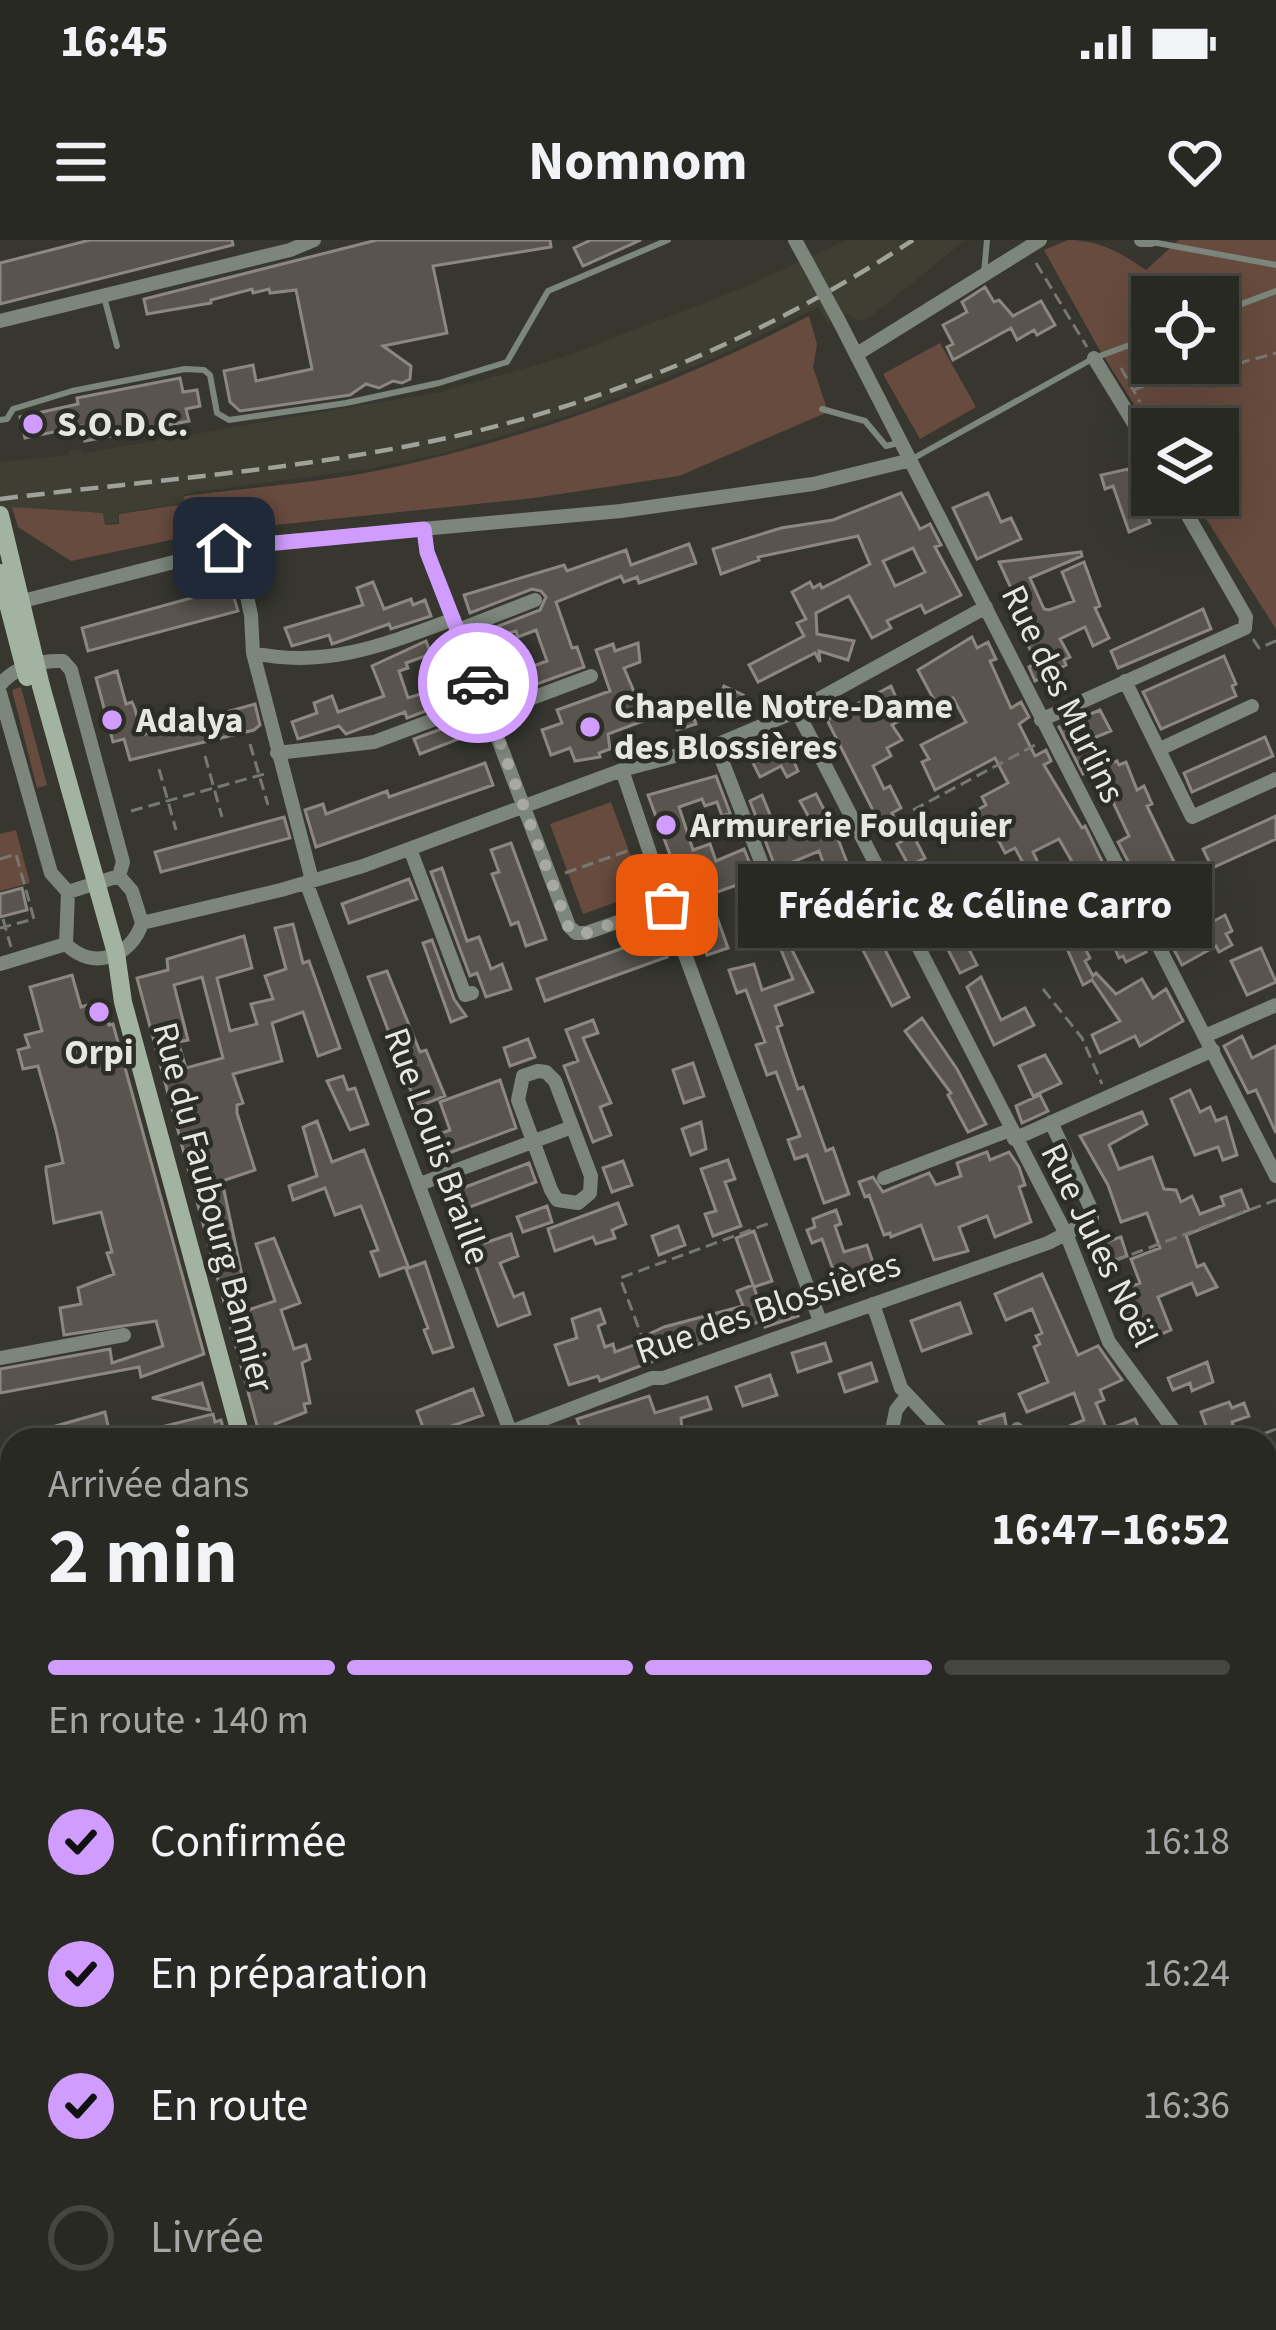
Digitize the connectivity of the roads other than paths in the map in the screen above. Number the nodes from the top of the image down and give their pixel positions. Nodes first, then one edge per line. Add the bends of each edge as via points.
1 (314, 240) edge
2 (668, 240) edge
3 (795, 240) edge
4 (988, 240) edge
5 (1147, 241) edge
6 (1033, 243) edge
7 (1276, 265) edge
8 (984, 273) junction
9 (1276, 292) edge
10 (104, 297) junction
11 (1239, 305) edge
12 (0, 321) edge
13 (1131, 345) edge
14 (117, 346) dead end
15 (857, 354) junction
16 (1094, 358) junction
17 (822, 409) dead end
18 (1131, 419) edge
19 (0, 420) edge
20 (902, 442) junction
21 (911, 460) junction
22 (1188, 516) edge
23 (3, 525) edge
24 (424, 529) junction
25 (236, 546) junction
26 (0, 573) edge
27 (535, 601) dead end
28 (11, 603) edge
29 (986, 608) junction
30 (456, 624) junction
31 (253, 653) junction
32 (30, 666) junction
33 (590, 676) dead end
34 (1125, 681) junction
35 (0, 689) edge
36 (1252, 706) dead end
37 (486, 708) junction
38 (796, 711) junction
39 (1041, 720) junction
40 (716, 745) junction
41 (1160, 748) junction
42 (277, 753) junction
43 (622, 770) junction
44 (1276, 779) edge
45 (522, 808) junction
46 (410, 849) junction
47 (765, 872) dead end
48 (119, 876) junction
49 (309, 881) junction
50 (83, 886) junction
51 (667, 905) junction
52 (142, 922) junction
53 (66, 944) junction
54 (111, 954) junction
55 (6, 960) edge
56 (472, 993) dead end
57 (1276, 1005) edge
58 (1209, 1043) junction
59 (1051, 1122) junction
60 (572, 1127) junction
61 (1012, 1134) junction
62 (534, 1142) junction
63 (1276, 1176) edge
64 (884, 1178) dead end
65 (420, 1184) junction
66 (1066, 1236) junction
67 (873, 1304) junction
68 (820, 1321) junction
69 (124, 1335) dead end
70 (0, 1358) edge
71 (907, 1396) junction
72 (239, 1428) edge
73 (509, 1428) edge
74 (532, 1428) edge
75 (892, 1428) edge
76 (938, 1428) edge
77 (1172, 1428) edge

1 - 10 street
2 - 19 lane via 548,291 507,362 439,383 230,420 217,412 210,375 185,369 72,391
3 - 15 street, Rue des Murlins, bridge
4 - 8 lane
5 - 7 lane
6 - 8 street
8 - 15 street
9 - 11 lane
10 - 12 street
10 - 14 lane
13 - 16 lane
15 - 20 street, Rue des Murlins
16 - 18 street
16 - 21 lane
17 - 20 lane via 865,421 886,446
20 - 21 street, Rue des Murlins
21 - 24 street via 813,484
21 - 29 street, Rue des Murlins
22 - 34 street via 1245,628
23 - 28 main road, Rue du Faubourg Bannier
24 - 25 street
24 - 30 street
25 - 28 street
25 - 31 street, Rue Louis Braille
26 - 28 main road, Rue du Faubourg Bannier
27 - 30 street
28 - 32 main road, Rue du Faubourg Bannier
29 - 38 street
29 - 39 street, Rue des Murlins
30 - 31 street via 329,659
30 - 37 street
31 - 42 street, Rue Louis Braille
32 - 35 street, Rue du Faubourg Bannier
32 - 48 street via 56,660 71,670 123,862
32 - 50 main road, Rue du Faubourg Bannier
33 - 37 street
34 - 39 street
34 - 41 street
35 - 50 street, Rue du Faubourg Bannier via 51,873
36 - 41 street
37 - 42 street via 374,742
37 - 45 street
38 - 40 street
38 - 61 street, Rue Jules Noël
39 - 58 street, Rue des Murlins
40 - 43 street
40 - 47 street
41 - 44 street via 1192,817
42 - 49 street, Rue Louis Braille
43 - 45 street
43 - 51 street
45 - 46 street
45 - 51 street via 576,933
46 - 49 street
46 - 56 street via 464,995
48 - 50 street
48 - 52 street
49 - 52 street
49 - 65 street, Rue Louis Braille
50 - 53 street, Rue du Faubourg Bannier
50 - 54 main road, Rue du Faubourg Bannier
51 - 68 street
52 - 54 street via 137,940
53 - 54 street via 82,957
53 - 55 street
54 - 72 main road, Rue du Faubourg Bannier
57 - 58 street
58 - 59 street
58 - 63 street, Rue des Murlins
59 - 61 street
59 - 66 street via 1092,1211 1092,1220
60 - 62 street
60 - 62 street via 552,1077 529,1072 518,1091
60 - 62 street via 592,1184 578,1203 557,1200
61 - 64 street
61 - 66 street, Rue Jules Noël
62 - 65 street
65 - 73 street, Rue Louis Braille
66 - 67 street, Rue des Blossières
66 - 77 street, Rue Jules Noël via 1109,1342
67 - 68 street, Rue des Blossières
67 - 71 street
68 - 74 street, Rue des Blossières
69 - 70 street
71 - 75 street
71 - 76 street

